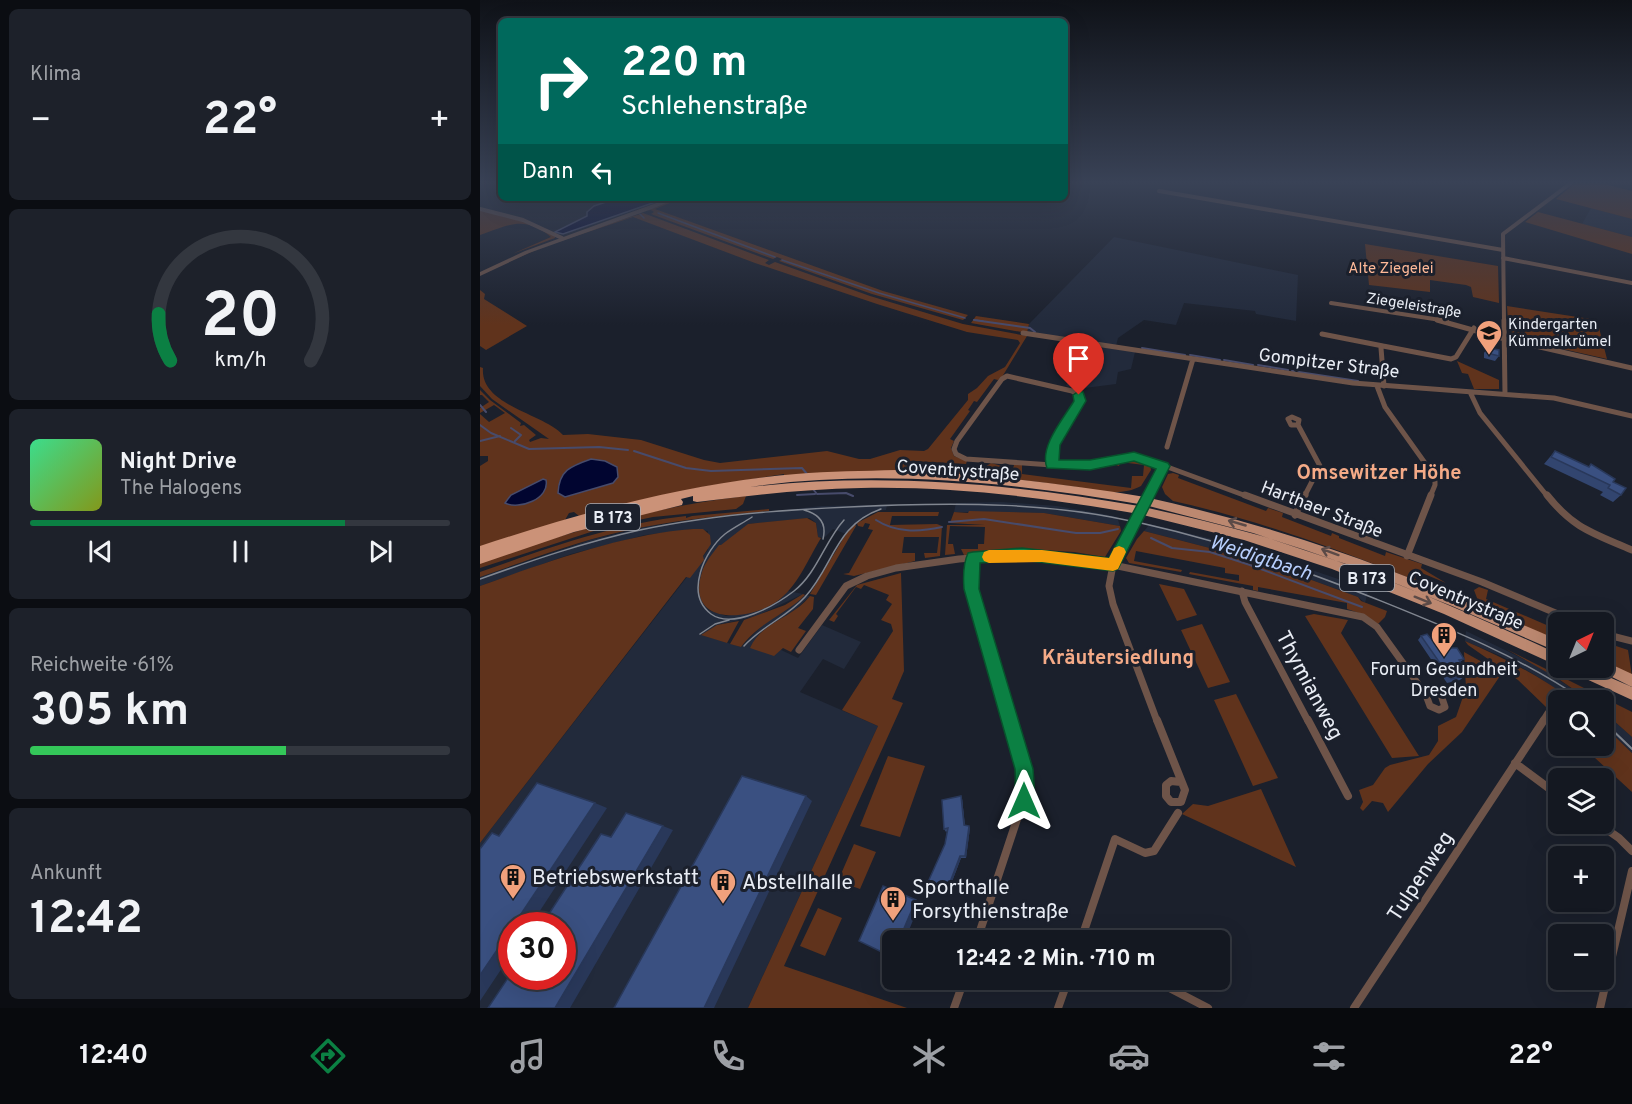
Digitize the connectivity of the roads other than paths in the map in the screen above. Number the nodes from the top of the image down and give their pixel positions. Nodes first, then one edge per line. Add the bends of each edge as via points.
1 (545, 230) edge
2 (584, 230) edge
3 (1382, 230) edge
4 (1506, 230) edge
5 (562, 238) junction
6 (1503, 250) junction
7 (1503, 258) junction
8 (480, 274) edge
9 (1632, 283) edge
10 (1331, 303) dead end
11 (1474, 328) junction
12 (1023, 333) dead end
13 (1323, 334) dead end
14 (1505, 339) junction
15 (1383, 346) junction
16 (1193, 359) junction
17 (1632, 368) edge
18 (1377, 386) junction
19 (1384, 386) junction
20 (1470, 392) junction
21 (1505, 394) junction
22 (1632, 416) edge
23 (1298, 425) dead end
24 (1167, 447) dead end
25 (1052, 465) junction
26 (1163, 466) junction
27 (1142, 506) junction
28 (1295, 515) junction
29 (1632, 550) edge
30 (480, 551) edge
31 (1407, 556) junction
32 (973, 558) junction
33 (480, 559) edge
34 (1113, 565) junction
35 (1242, 591) junction
36 (1553, 612) edge
37 (1614, 636) edge
38 (1632, 641) edge
39 (1548, 642) edge
40 (799, 650) dead end
41 (1548, 655) edge
42 (1614, 672) edge
43 (1597, 678) edge
44 (1632, 681) edge
45 (1632, 694) edge
46 (1426, 695) dead end
47 (1548, 713) dead end
48 (1515, 763) junction
49 (1181, 782) dead end
50 (1548, 788) edge
51 (1348, 796) dead end
52 (1178, 813) dead end
53 (1613, 834) edge
54 (1632, 851) edge
55 (1632, 871) edge
56 (980, 930) edge
57 (1084, 930) edge
58 (960, 990) edge
59 (1064, 990) edge
60 (1173, 990) edge
61 (954, 1008) edge
62 (1058, 1008) edge
63 (1208, 1008) edge
64 (1354, 1008) edge
65 (1600, 1008) edge

1 - 5 street
2 - 5 street
3 - 6 street
4 - 6 street
5 - 8 street
6 - 7 street
7 - 9 street
7 - 14 street
10 - 11 street, Ziegeleistraße
11 - 14 street, Ziegeleistraße
11 - 15 street via 1456,357 1451,358
12 - 16 street, Gompitzer Straße
13 - 15 street
14 - 17 street, Ziegeleistraße
14 - 21 street
15 - 19 street
16 - 18 street, Gompitzer Straße
16 - 24 street
18 - 19 street, Gompitzer Straße
18 - 31 street via 1385,406 1435,477
19 - 20 street, Gompitzer Straße
20 - 21 street, Gompitzer Straße
20 - 29 street via 1480,413 1563,515 1579,527
21 - 22 street, Gompitzer Straße via 1554,398
23 - 28 street via 1320,466
25 - 25 street, Harthaer Straße via 966,459 956,454 957,441 1004,378 1015,376 1079,395 1080,401 1054,445
25 - 26 street, Harthaer Straße via 1090,465 1134,457
26 - 27 street
26 - 28 street, Harthaer Straße
27 - 30 highway, Coventrystraße / B 173 via 1080,490 982,480 871,475 802,478 750,482 635,504
27 - 33 highway, Coventrystraße / B 173 via 972,488 870,483 805,485 749,490 657,507 574,528
27 - 34 street
39 -> 27 main road, Coventrystraße / B 173 via 1321,548 1214,516
27 -> 41 main road, Coventrystraße / B 173 via 1340,567
28 - 31 street, Harthaer Straße
31 - 36 street, Harthaer Straße
32 - 34 street via 1022,554
32 - 40 street via 896,568 854,581 846,586
32 - 56 street via 972,589 1019,752 1026,792
34 - 35 street
34 - 49 street via 1109,586 1113,604
35 - 46 street via 1363,617 1377,627
35 - 51 street, Thymianweg
37 - 38 street
42 - 44 main road
43 - 45 main road
47 - 48 street, Tulpenweg
48 - 50 street
48 - 64 street, Tulpenweg
52 - 57 street via 1154,851 1145,853 1116,839
53 - 54 street
55 - 65 street
58 - 61 street
59 - 62 street
60 - 63 street

